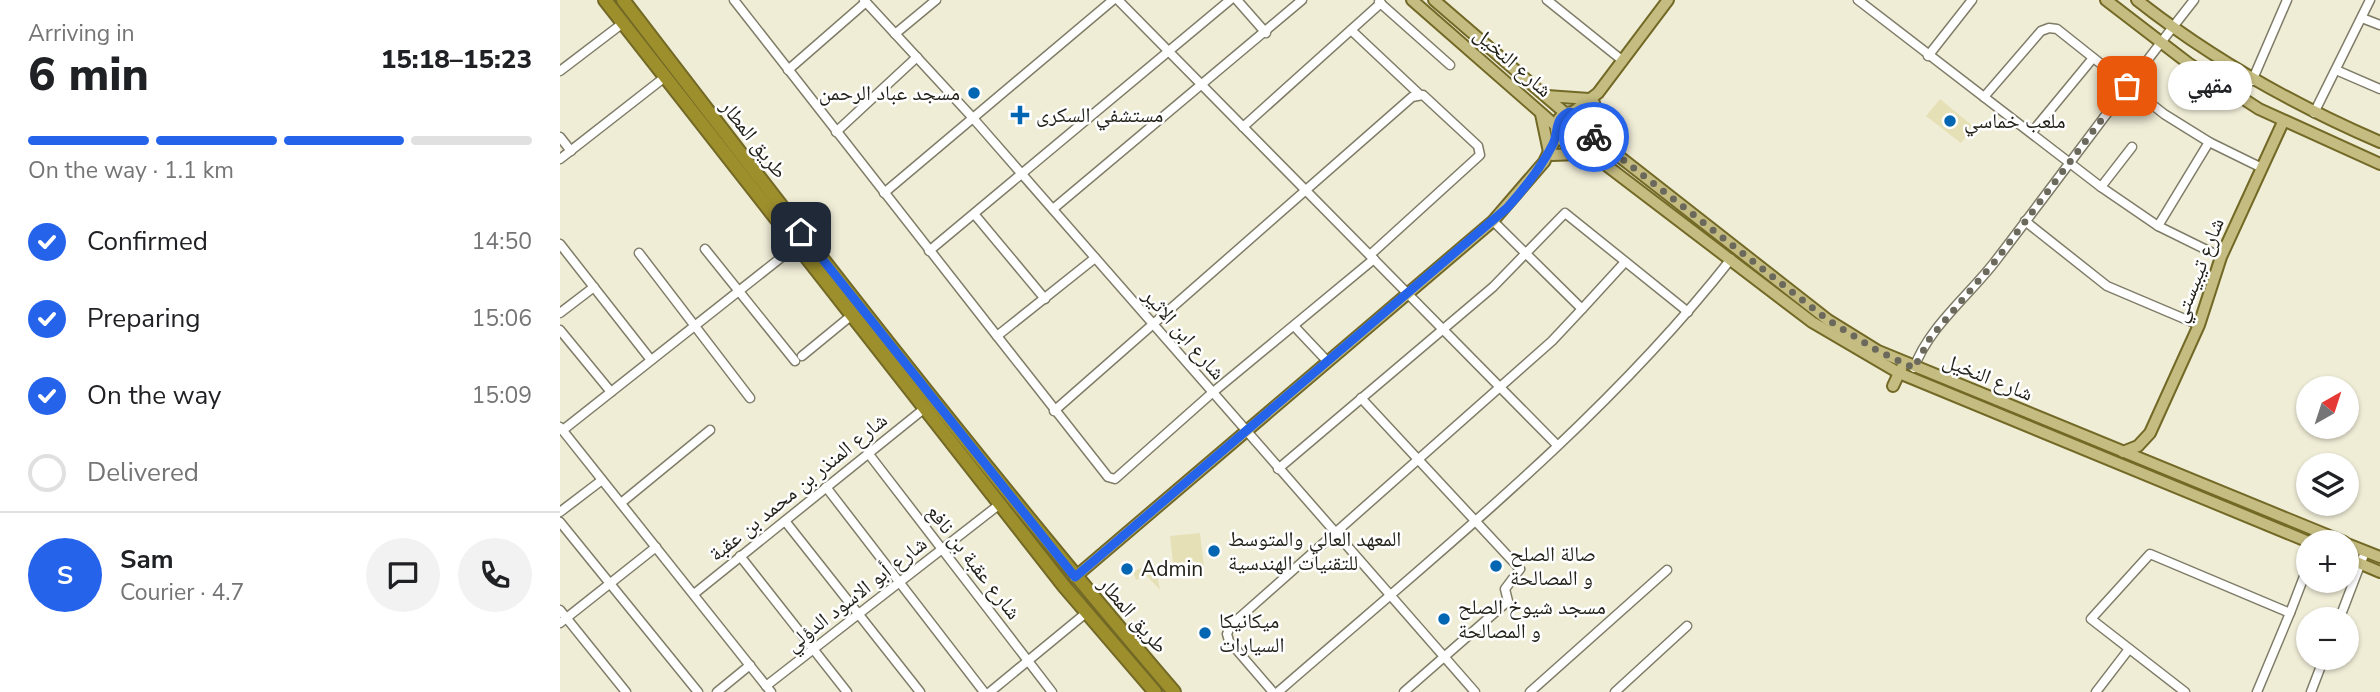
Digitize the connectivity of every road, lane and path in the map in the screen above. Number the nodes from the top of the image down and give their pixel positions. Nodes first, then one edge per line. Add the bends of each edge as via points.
1 (606, 0) edge
2 (623, 0) edge
3 (734, 0) edge
4 (936, 0) edge
5 (1115, 0) edge
6 (1230, 0) edge
7 (1237, 0) edge
8 (1302, 0) edge
9 (1412, 0) edge
10 (1434, 0) edge
11 (1548, 0) edge
12 (1668, 0) edge
13 (1858, 0) edge
14 (1972, 0) edge
15 (2106, 0) edge
16 (2137, 0) edge
17 (2194, 0) edge
18 (2287, 0) edge
19 (2370, 0) edge
20 (865, 1) edge
21 (1379, 2) edge
22 (1559, 4) edge
23 (2362, 18) junction
24 (623, 23) junction
25 (2380, 25) edge
26 (2172, 27) junction
27 (1351, 30) junction
28 (1266, 33) junction
29 (895, 34) junction
30 (2160, 42) junction
31 (1169, 52) junction
32 (1928, 56) junction
33 (917, 57) junction
34 (2093, 58) junction
35 (1623, 61) junction
36 (1450, 65) dead end
37 (788, 70) junction
38 (2336, 70) junction
39 (560, 71) edge
40 (665, 77) junction
41 (2252, 80) junction
42 (1202, 85) junction
43 (2127, 86) junction
44 (2380, 89) edge
45 (1419, 94) junction
46 (1544, 95) junction
47 (1984, 97) junction
48 (1594, 98) junction
49 (1540, 112) junction
50 (1569, 113) junction
51 (2314, 113) junction
52 (972, 117) junction
53 (2283, 122) junction
54 (1244, 127) junction
55 (1588, 127) junction
56 (1557, 130) junction
57 (836, 132) junction
58 (2032, 132) junction
59 (560, 137) edge
60 (2210, 142) junction
61 (2380, 142) edge
62 (1572, 143) junction
63 (1605, 146) junction
64 (2132, 147) dead end
65 (571, 151) junction
66 (1549, 156) junction
67 (560, 159) edge
68 (1602, 160) junction
69 (2068, 161) junction
70 (2380, 164) edge
71 (2262, 168) junction
72 (1023, 175) junction
73 (2101, 187) junction
74 (1307, 191) junction
75 (884, 193) junction
76 (1053, 209) junction
77 (975, 215) junction
78 (1493, 221) junction
79 (2025, 221) junction
80 (2158, 226) junction
81 (560, 244) edge
82 (797, 245) junction
83 (705, 249) dead end
84 (929, 251) junction
85 (639, 253) dead end
86 (1527, 255) junction
87 (1372, 257) junction
88 (2221, 257) junction
89 (1095, 258) junction
90 (1731, 260) junction
91 (1625, 262) junction
92 (1765, 286) junction
93 (594, 287) junction
94 (738, 291) junction
95 (1408, 293) junction
96 (1757, 296) dead end
97 (1045, 299) junction
98 (1582, 309) junction
99 (1688, 312) junction
100 (560, 313) edge
101 (852, 315) junction
102 (1812, 322) junction
103 (1153, 325) junction
104 (2199, 325) junction
105 (695, 326) junction
106 (1294, 326) junction
107 (1443, 329) junction
108 (560, 330) edge
109 (1804, 332) dead end
110 (997, 336) junction
111 (651, 360) junction
112 (1328, 362) junction
113 (1906, 368) junction
114 (1893, 386) dead end
115 (1498, 387) junction
116 (611, 392) junction
117 (1212, 393) junction
118 (750, 398) dead end
119 (1362, 398) junction
120 (925, 408) junction
121 (1054, 411) junction
122 (561, 429) edge
123 (710, 430) dead end
124 (1245, 432) junction
125 (2150, 433) junction
126 (2078, 440) junction
127 (1557, 445) junction
128 (2123, 452) junction
129 (868, 453) junction
130 (1418, 458) junction
131 (2157, 464) junction
132 (1278, 469) junction
133 (602, 480) junction
134 (826, 487) junction
135 (621, 503) junction
136 (1000, 504) junction
137 (560, 512) edge
138 (1475, 518) junction
139 (785, 521) junction
140 (560, 522) edge
141 (2314, 530) edge
142 (1334, 533) junction
143 (2296, 536) edge
144 (656, 547) junction
145 (2359, 549) edge
146 (942, 550) junction
147 (2365, 552) junction
148 (740, 556) junction
149 (2380, 557) edge
150 (2361, 564) junction
151 (1667, 570) dead end
152 (2380, 572) edge
153 (1075, 577) junction
154 (609, 584) junction
155 (898, 584) junction
156 (2297, 593) edge
157 (694, 594) junction
158 (1389, 595) junction
159 (2344, 607) edge
160 (560, 610) edge
161 (2290, 612) junction
162 (1086, 613) junction
163 (859, 614) junction
164 (563, 620) edge
165 (1686, 626) dead end
166 (2129, 649) junction
167 (813, 650) junction
168 (1444, 658) junction
169 (1028, 661) junction
170 (750, 666) junction
171 (2319, 670) edge
172 (768, 689) edge
173 (626, 692) edge
174 (698, 692) edge
175 (717, 692) edge
176 (847, 692) edge
177 (920, 692) edge
178 (984, 692) edge
179 (990, 692) edge
180 (1052, 692) edge
181 (1154, 692) edge
182 (1174, 692) edge
183 (1276, 692) edge
184 (1404, 692) edge
185 (1475, 692) edge
186 (1530, 692) edge
187 (1615, 692) edge
188 (2096, 692) edge
189 (2185, 692) edge
190 (2257, 692) edge
191 (2311, 692) edge

1 - 24 highway, طريق المطار
2 - 153 highway, طريق المطار
3 - 37 street
4 - 29 street
5 - 31 street
5 - 52 street
6 - 31 street
7 - 28 street
8 - 28 street
9 - 49 main road, شارع النخيل
10 - 46 main road, شارع النخيل
11 - 22 street
12 - 35 main road
13 - 32 street
14 - 32 street
15 - 30 main road
16 - 26 main road
17 - 26 street
18 - 41 street
19 - 23 street
20 - 29 street, شارع ابن الاثير
20 - 37 street
21 - 27 street
21 - 36 street
22 - 35 street
23 - 25 street
23 - 38 street
24 - 39 street
24 - 40 highway, طريق المطار
26 - 30 street
26 - 41 main road
27 - 45 street
27 - 54 street
28 - 42 street
29 - 33 street, شارع ابن الاثير
30 - 43 street
30 - 53 main road
31 - 42 street
31 - 72 street
32 - 47 street
33 - 52 street, شارع ابن الاثير
33 - 57 street
34 - 43 street
34 - 47 street via 2057,29 2044,29
34 - 58 street
35 - 48 main road
37 - 57 street
38 - 44 street
38 - 51 street
40 - 65 street
40 - 82 highway, طريق المطار
41 - 51 main road
42 - 54 street
42 - 76 street
43 - 60 street
43 - 69 street
45 - 74 street
45 - 87 street via 1478,146 1480,155
46 - 48 main road
46 - 50 main road, شارع النخيل
47 - 58 street
48 - 50 main road
48 - 55 main road
48 - 63 main road
49 - 56 main road, شارع النخيل
49 - 66 main road
50 - 55 main road, شارع النخيل via 1582,115
50 - 56 main road
51 - 61 main road
52 - 72 street, شارع ابن الاثير
52 - 75 street
53 - 70 main road
53 - 71 main road, شارع تيبيستي
54 - 74 street
55 - 62 main road
55 - 63 main road, شارع النخيل
56 - 62 main road, شارع النخيل
56 - 66 main road
57 - 75 street
58 - 69 street
59 - 65 street
60 - 71 street
60 - 80 street
62 - 66 main road
62 - 68 main road, شارع النخيل
63 - 113 main road, شارع النخيل via 1828,320
64 - 73 street
65 - 67 street
66 - 68 main road via 1578,154
66 - 78 main road
68 - 90 main road, شارع النخيل
69 - 73 street
69 - 79 street
71 - 88 main road, شارع تيبيستي
72 - 76 street, شارع ابن الاثير
72 - 77 street
73 - 80 street
74 - 87 street
74 - 103 street
75 - 84 street
76 - 89 street, شارع ابن الاثير
77 - 84 street
77 - 97 street
78 - 86 street
78 - 95 main road
79 - 104 street via 2108,286
79 - 113 street
80 - 88 street
81 - 93 street
82 - 94 street
82 - 101 highway, طريق المطار
83 - 94 street
84 - 110 street
85 - 105 street
86 - 91 street via 1565,213
86 - 98 street
86 - 107 street
87 - 95 street
87 - 106 street
88 - 104 main road, شارع تيبيستي
89 - 97 street
89 - 103 street, شارع ابن الاثير
90 - 92 main road, شارع النخيل
90 - 99 street
91 - 98 street
91 - 99 street
92 - 96 main road
92 - 102 main road, شارع النخيل
93 - 100 street
93 - 111 street
94 - 101 street via 798,359
94 - 105 street
95 - 107 street
95 - 112 main road
97 - 110 street
98 - 115 street
99 - 127 street
101 - 120 highway, طريق المطار
102 - 109 main road
102 - 113 main road, شارع النخيل
103 - 117 street, شارع ابن الاثير
103 - 121 street
104 - 125 main road, شارع تيبيستي
105 - 111 street
105 - 118 street
106 - 112 street
106 - 117 street
107 - 115 street
107 - 119 street
108 - 116 street
110 - 121 street
111 - 116 street
112 - 124 main road
113 - 114 main road
113 - 126 main road, شارع النخيل
115 - 127 street
115 - 130 street
116 - 122 street
117 - 121 street via 1115,479 1108,477
117 - 124 street, شارع ابن الاثير
119 - 130 street
119 - 132 street
120 - 129 street, شارع المنذر بن محمد بن عقبة
120 - 136 highway, طريق المطار
122 - 133 street
123 - 135 street
124 - 132 street, شارع ابن الاثير
124 - 153 main road
125 - 128 main road via 2138,446
125 - 131 main road via 2150,450
126 - 128 main road, شارع النخيل
126 - 143 main road, شارع النخيل
127 - 138 street
128 - 131 main road, شارع النخيل
129 - 134 street, شارع المنذر بن محمد بن عقبة
129 - 146 street, شارع عقبة بن نافع
130 - 138 street
130 - 142 street
131 - 141 main road, شارع النخيل
132 - 142 street, شارع ابن الاثير
133 - 135 street
133 - 137 street
134 - 139 street, شارع المنذر بن محمد بن عقبة
134 - 155 street
135 - 144 street
136 - 146 street, شارع أبو الاسود الدؤلي
136 - 162 highway, طريق المطار
138 - 158 street
138 - 168 street via 1520,572 1505,589 1508,601
139 - 148 street, شارع المنذر بن محمد بن عقبة
139 - 163 street
140 - 154 street
142 - 158 street, شارع ابن الاثير
142 - 183 street via 1228,631 1229,641
144 - 154 street
144 - 157 street
145 - 147 main road, شارع النخيل
146 - 155 street, شارع أبو الاسود الدؤلي
146 - 169 street, شارع عقبة بن نافع
147 - 149 main road, شارع النخيل
147 - 150 street
148 - 157 street, شارع المنذر بن محمد بن عقبة
148 - 167 street
150 - 152 main road
150 - 159 street
151 - 186 street
153 - 182 highway, طريق المطار
154 - 164 street
154 - 174 street
155 - 163 street, شارع أبو الاسود الدؤلي
155 - 178 street
156 - 161 street
157 - 170 street
158 - 168 street, شارع ابن الاثير
158 - 183 street
160 - 164 street
161 - 166 street via 2150,554 2091,619
161 - 190 street
162 - 169 street
162 - 181 highway, طريق المطار
163 - 167 street, شارع أبو الاسود الدؤلي
163 - 177 street
164 - 173 street
165 - 187 street
166 - 188 street
166 - 189 street
167 - 172 street, شارع أبو الاسود الدؤلي
167 - 176 street
168 - 184 street
168 - 185 street, شارع ابن الاثير
169 - 179 street
169 - 180 street, شارع عقبة بن نافع
170 - 172 street
170 - 175 street
171 - 191 street

